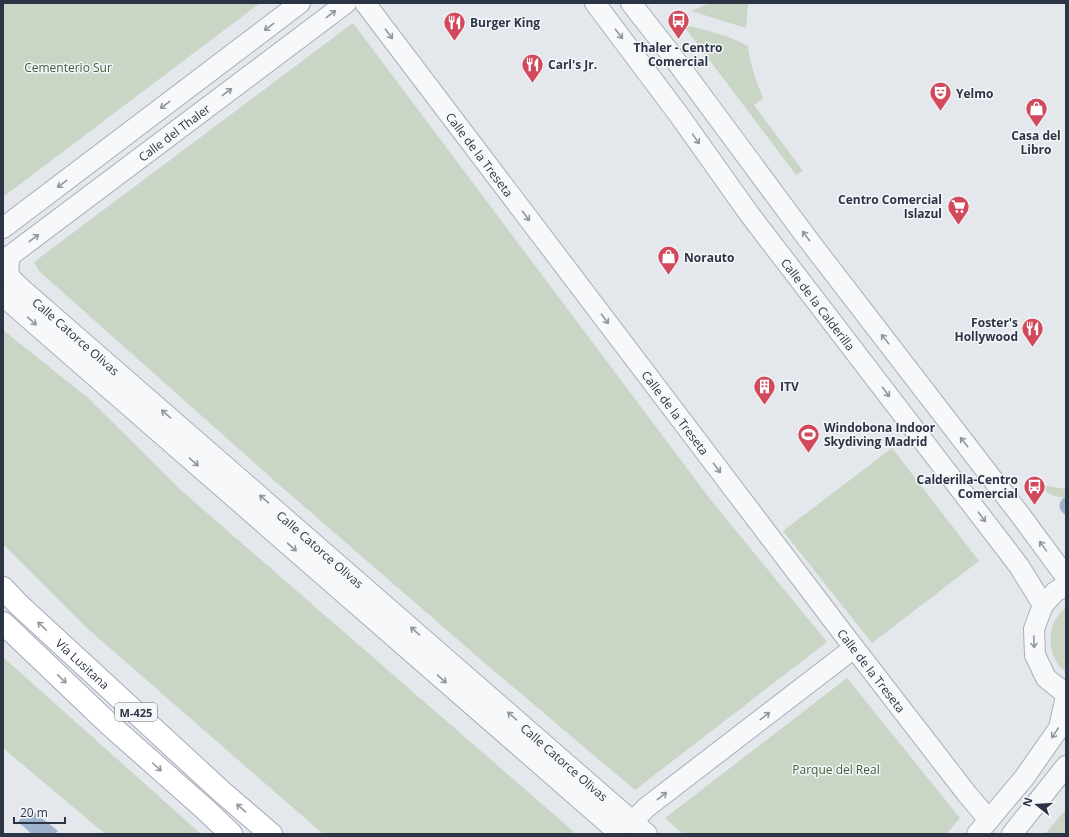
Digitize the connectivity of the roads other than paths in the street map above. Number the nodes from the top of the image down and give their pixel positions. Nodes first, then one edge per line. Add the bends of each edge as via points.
1 (300, 3) edge
2 (346, 3) edge
3 (365, 3) edge
4 (596, 3) edge
5 (632, 3) edge
6 (3, 228) edge
7 (6, 259) edge
8 (3, 296) edge
9 (1066, 577) edge
10 (1066, 585) edge
11 (3, 588) edge
12 (1043, 605) junction
13 (3, 623) edge
14 (854, 648) junction
15 (1066, 695) edge
16 (1066, 766) edge
17 (983, 827) edge
18 (626, 828) edge
19 (231, 834) edge
20 (271, 834) edge
21 (647, 834) edge
22 (1012, 834) edge

1 -> 6 street
7 -> 2 street, Calle del Thaler
3 -> 14 street, Calle de la Treseta
4 -> 12 street, Calle de la Calderilla via 750,215 1019,566
9 -> 5 street via 810,242
18 -> 7 street, Calle Catorce Olivas via 10,278
8 -> 18 street, Calle Catorce Olivas
10 - 12 street
20 -> 11 main road, Vía Lusitana / M-425 via 222,792
12 -> 15 street via 1034,629 1035,654 1046,678
13 -> 19 main road, M-425 via 110,725
14 - 17 street, Calle de la Treseta via 963,788
18 -> 14 street via 647,807
15 -> 17 street via 1059,728 1024,778
16 - 22 street
18 - 21 street, Calle Catorce Olivas

